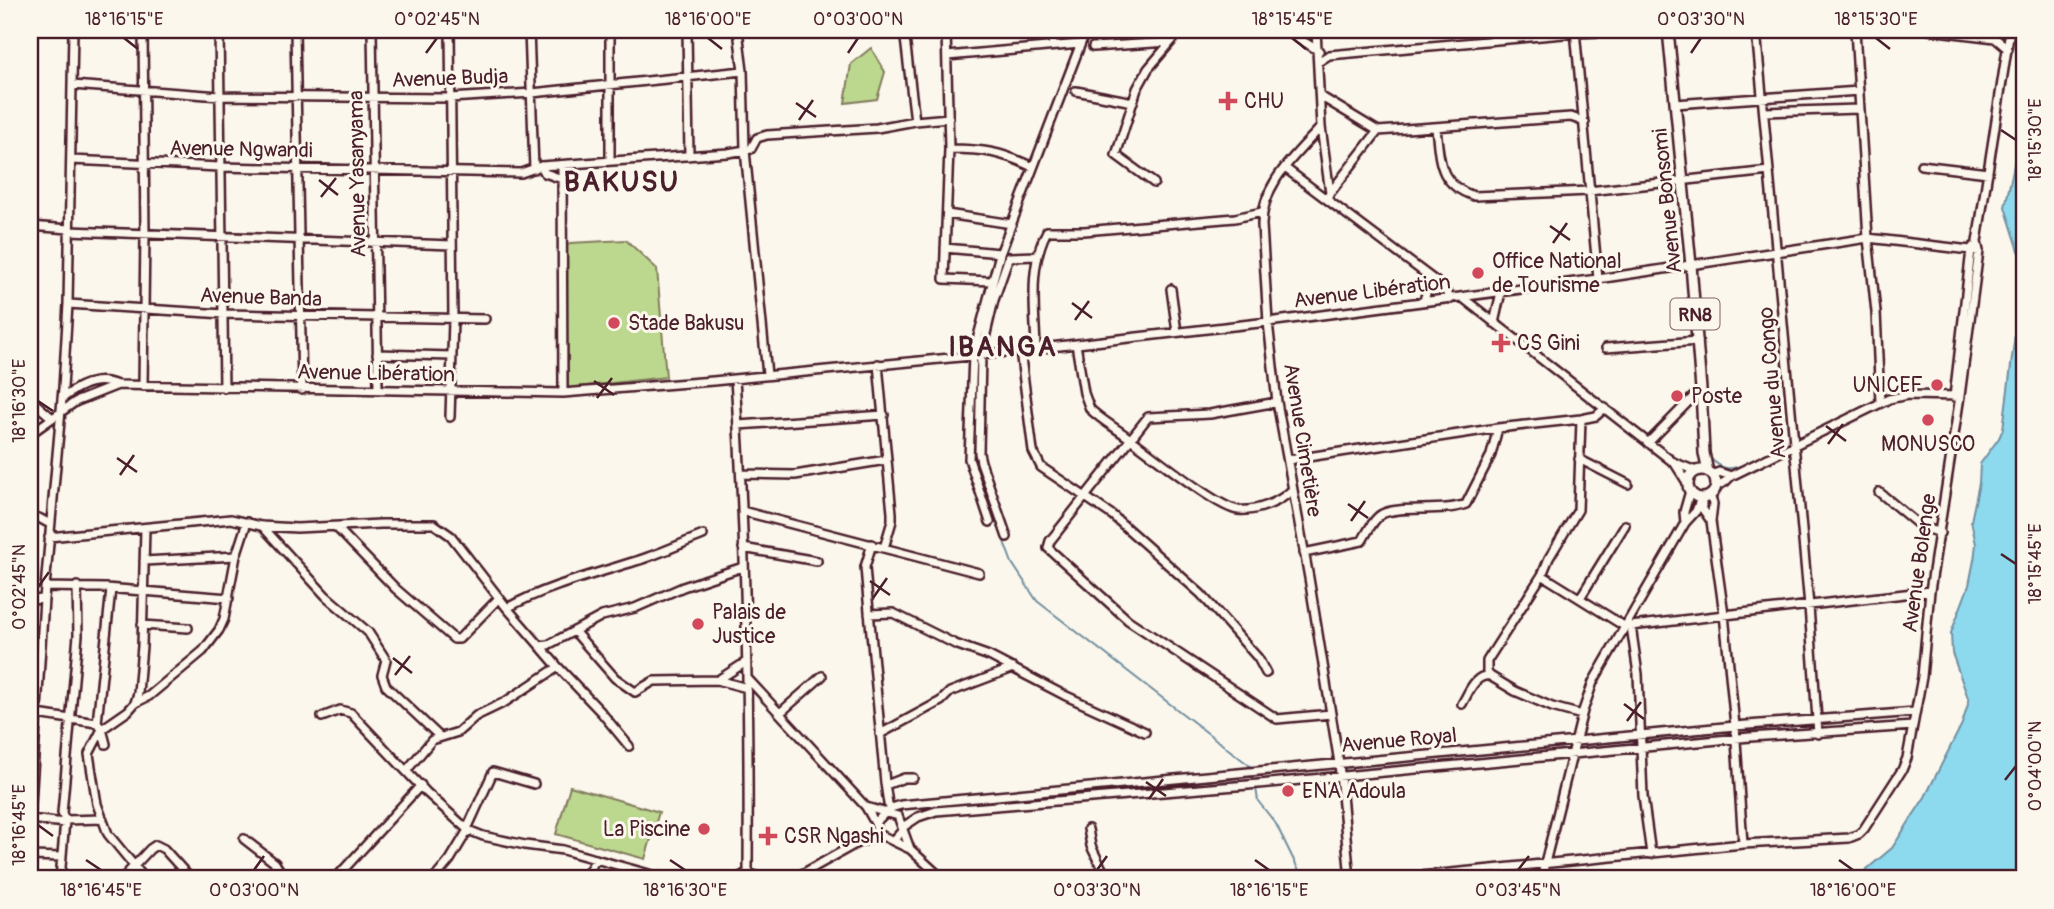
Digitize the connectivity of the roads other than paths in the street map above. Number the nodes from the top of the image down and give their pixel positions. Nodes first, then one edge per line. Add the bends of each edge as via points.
1 (73, 30) edge
2 (143, 30) edge
3 (219, 30) edge
4 (295, 30) edge
5 (372, 30) edge
6 (450, 30) edge
7 (530, 30) edge
8 (610, 30) edge
9 (687, 30) edge
10 (738, 30) edge
11 (904, 30) edge
12 (946, 30) edge
13 (1051, 30) edge
14 (1086, 30) edge
15 (1181, 30) edge
16 (1285, 30) edge
17 (1316, 30) edge
18 (1646, 30) edge
19 (1668, 30) edge
20 (1756, 30) edge
21 (1855, 30) edge
22 (1929, 30) edge
23 (2010, 31) edge
24 (1575, 32) edge
25 (1995, 38) junction
26 (1169, 42) junction
27 (1080, 44) junction
28 (1053, 46) junction
29 (1093, 47) dead end
30 (2008, 48) junction
31 (1318, 50) junction
32 (1329, 55) junction
33 (947, 56) junction
34 (1318, 62) junction
35 (743, 71) junction
36 (686, 76) junction
37 (72, 85) junction
38 (608, 85) junction
39 (143, 89) junction
40 (1076, 91) dead end
41 (1859, 91) junction
42 (532, 93) junction
43 (220, 96) junction
44 (1320, 96) junction
45 (295, 97) junction
46 (1763, 97) junction
47 (373, 98) junction
48 (450, 98) junction
49 (1133, 103) junction
50 (1675, 104) junction
51 (1583, 108) junction
52 (1859, 109) junction
53 (1763, 112) junction
54 (1571, 117) junction
55 (949, 118) junction
56 (915, 121) junction
57 (1585, 122) junction
58 (1366, 123) junction
59 (1321, 127) junction
60 (1436, 128) junction
61 (1378, 131) junction
62 (1370, 142) junction
63 (949, 149) junction
64 (745, 150) junction
65 (689, 156) junction
66 (71, 160) junction
67 (610, 160) junction
68 (144, 164) junction
69 (562, 165) junction
70 (1921, 165) dead end
71 (220, 167) junction
72 (298, 167) junction
73 (538, 167) junction
74 (1033, 167) junction
75 (1285, 168) junction
76 (373, 169) junction
77 (451, 171) junction
78 (1769, 171) junction
79 (1988, 173) junction
80 (562, 179) junction
81 (1683, 180) junction
82 (1154, 183) dead end
83 (1590, 191) junction
84 (1329, 196) junction
85 (1262, 212) junction
86 (947, 214) junction
87 (1012, 224) junction
88 (30, 226) edge
89 (69, 230) junction
90 (145, 235) junction
91 (221, 238) junction
92 (1868, 238) junction
93 (300, 240) junction
94 (375, 241) junction
95 (1977, 242) junction
96 (452, 245) junction
97 (945, 248) junction
98 (1970, 250) junction
99 (1979, 251) junction
100 (1000, 253) junction
101 (1778, 253) junction
102 (1037, 256) junction
103 (1691, 265) junction
104 (1430, 278) junction
105 (1598, 279) junction
106 (992, 281) junction
107 (1171, 289) dead end
108 (1501, 292) junction
109 (1463, 298) junction
110 (1451, 299) junction
111 (1424, 301) junction
112 (68, 304) junction
113 (144, 308) junction
114 (224, 314) junction
115 (301, 317) junction
116 (377, 317) junction
117 (485, 319) dead end
118 (453, 320) junction
119 (1268, 322) junction
120 (1494, 323) junction
121 (1177, 332) junction
122 (1698, 341) junction
123 (1076, 344) junction
124 (1606, 348) dead end
125 (1036, 349) junction
126 (1020, 350) junction
127 (377, 354) junction
128 (977, 355) junction
129 (452, 356) junction
130 (878, 364) junction
131 (767, 375) junction
132 (735, 379) junction
133 (118, 385) junction
134 (143, 386) junction
135 (225, 388) junction
136 (379, 388) junction
137 (1701, 389) junction
138 (302, 390) junction
139 (450, 392) junction
140 (564, 393) junction
141 (1957, 396) junction
142 (30, 399) edge
143 (62, 399) junction
144 (1277, 402) junction
145 (1880, 402) junction
146 (1605, 408) junction
147 (61, 412) junction
148 (884, 415) junction
149 (51, 417) junction
150 (450, 417) dead end
151 (1581, 419) junction
152 (738, 425) junction
153 (1498, 428) junction
154 (30, 434) edge
155 (1130, 438) junction
156 (1648, 443) junction
157 (1794, 445) junction
158 (1579, 459) junction
159 (886, 460) junction
160 (1288, 460) junction
161 (1673, 462) junction
162 (1704, 472) junction
163 (741, 474) junction
164 (1731, 476) junction
165 (1628, 484) dead end
166 (1716, 486) junction
167 (1689, 488) junction
168 (1292, 490) junction
169 (1879, 492) dead end
170 (1086, 496) junction
171 (1704, 497) junction
172 (1283, 499) junction
173 (1295, 503) junction
174 (742, 511) junction
175 (50, 513) junction
176 (30, 516) edge
177 (39, 517) junction
178 (247, 522) junction
179 (990, 522) dead end
180 (1685, 523) junction
181 (50, 524) junction
182 (1625, 524) dead end
183 (261, 526) junction
184 (352, 526) junction
185 (145, 527) junction
186 (336, 527) junction
187 (1940, 533) junction
188 (703, 535) dead end
189 (49, 537) junction
190 (1007, 537) dead end
191 (348, 541) junction
192 (872, 544) junction
193 (743, 548) junction
194 (884, 548) junction
195 (1304, 553) junction
196 (236, 556) junction
197 (144, 561) junction
198 (817, 561) dead end
199 (743, 566) junction
200 (979, 573) dead end
201 (1542, 575) junction
202 (77, 586) junction
203 (45, 587) junction
204 (111, 589) junction
205 (144, 592) junction
206 (1930, 592) junction
207 (229, 598) junction
208 (499, 598) junction
209 (1580, 598) junction
210 (44, 599) junction
211 (30, 600) edge
212 (1809, 606) junction
213 (507, 608) junction
214 (869, 614) junction
215 (1724, 614) junction
216 (142, 625) junction
217 (1628, 626) junction
218 (188, 628) dead end
219 (575, 631) junction
220 (544, 647) junction
221 (1487, 661) junction
222 (747, 662) junction
223 (558, 667) junction
224 (1013, 668) junction
225 (1266, 673) dead end
226 (822, 676) dead end
227 (1490, 676) junction
228 (747, 678) junction
229 (1477, 679) junction
230 (717, 680) junction
231 (747, 688) junction
232 (34, 689) edge
233 (135, 704) junction
234 (1462, 704) dead end
235 (1915, 712) junction
236 (780, 713) junction
237 (37, 714) junction
238 (1331, 714) junction
239 (1582, 715) junction
240 (322, 717) dead end
241 (69, 718) junction
242 (1817, 719) junction
243 (100, 726) junction
244 (1735, 726) junction
245 (1913, 726) junction
246 (1145, 732) dead end
247 (880, 734) junction
248 (1818, 734) junction
249 (1640, 735) junction
250 (440, 737) junction
251 (1736, 739) junction
252 (1577, 741) junction
253 (106, 744) dead end
254 (629, 746) dead end
255 (1640, 748) junction
256 (1574, 755) junction
257 (1339, 763) junction
258 (31, 771) edge
259 (407, 771) junction
260 (1340, 776) junction
261 (913, 778) dead end
262 (534, 784) dead end
263 (886, 785) junction
264 (421, 786) junction
265 (866, 807) junction
266 (889, 811) junction
267 (103, 819) junction
268 (30, 820) edge
269 (65, 822) junction
270 (875, 826) junction
271 (903, 828) junction
272 (467, 829) junction
273 (1088, 829) dead end
274 (882, 837) junction
275 (244, 839) dead end
276 (867, 839) junction
277 (893, 841) junction
278 (1744, 845) junction
279 (910, 849) junction
280 (1651, 855) junction
281 (30, 856) edge
282 (62, 858) junction
283 (596, 859) junction
284 (1545, 864) junction
285 (134, 865) junction
286 (748, 872) junction
287 (1470, 875) edge
288 (60, 879) edge
289 (122, 879) edge
290 (145, 879) edge
291 (191, 879) edge
292 (285, 879) edge
293 (335, 879) edge
294 (434, 879) edge
295 (584, 879) edge
296 (667, 879) edge
297 (737, 879) edge
298 (762, 879) edge
299 (793, 879) edge
300 (943, 879) edge
301 (1107, 879) edge
302 (1350, 879) edge
303 (1390, 879) edge
304 (1541, 879) edge

1 - 37 street
2 - 39 street
3 - 43 street
4 - 45 street
5 - 47 street, Avenue Yasanyama
6 - 48 street
7 - 42 street
8 - 38 street
9 - 36 street
10 - 35 street
11 - 56 street
12 - 33 street
13 - 28 street
14 - 27 street
15 - 26 street
16 - 31 street
17 - 31 street
18 - 24 street
19 - 50 main road, Avenue Bonsomi / RN8
20 - 46 street, Avenue du Congo
21 - 41 street
22 - 25 street
23 - 25 street
23 - 30 street
24 - 32 street
24 - 51 street
25 - 30 street
26 - 29 street
26 - 49 street via 1148,69
27 - 28 street
27 - 74 street
28 - 33 street
30 - 79 street
31 - 32 street
31 - 34 street
32 - 34 street
33 - 55 street
34 - 44 street
35 - 36 street, Avenue Budja
35 - 64 street
36 - 38 street, Avenue Budja
36 - 65 street
37 - 39 street, Avenue Budja
37 - 66 street
38 - 42 street, Avenue Budja
38 - 67 street
39 - 43 street, Avenue Budja
39 - 68 street
40 - 49 street
41 - 46 street
41 - 52 street
42 - 48 street, Avenue Budja
42 - 73 street
43 - 45 street, Avenue Budja
43 - 71 street
44 - 58 street
44 - 59 street
45 - 47 street, Avenue Budja
45 - 72 street
46 - 50 street
46 - 53 street, Avenue du Congo
47 - 48 street, Avenue Budja
47 - 76 street, Avenue Yasanyama
48 - 77 street
49 - 82 street via 1116,155
50 - 81 main road, Avenue Bonsomi / RN8
51 - 54 street
51 - 57 street
52 - 53 street
52 - 92 street
53 - 78 street, Avenue du Congo
54 - 57 street
54 - 60 street
55 - 56 street
55 - 63 street
56 - 64 street via 767,135
57 - 83 street
58 - 61 street
58 - 62 street
59 - 75 street, Avenue Cimetière
59 - 84 street
60 - 61 street
60 - 83 street via 1441,166 1462,192 1474,196
61 - 62 street
62 - 84 street
63 - 74 street via 987,150
63 - 86 street
64 - 65 street, Avenue Ngwandi
64 - 131 street
65 - 67 street, Avenue Ngwandi
66 - 68 street, Avenue Ngwandi
66 - 89 street
67 - 69 street, Avenue Ngwandi
68 - 71 street, Avenue Ngwandi
68 - 90 street
69 - 73 street, Avenue Ngwandi
69 - 80 street
70 - 79 street
71 - 72 street, Avenue Ngwandi
71 - 91 street
72 - 76 street, Avenue Ngwandi
72 - 93 street
73 - 77 street, Avenue Ngwandi via 521,173
73 - 80 street
74 - 87 street
75 - 84 street
75 - 85 street, Avenue Cimetière via 1269,189
76 - 77 street, Avenue Ngwandi
76 - 94 street, Avenue Yasanyama
77 - 96 street
78 - 81 street
78 - 101 street, Avenue du Congo
79 - 95 street
80 - 140 street
81 - 83 street
81 - 103 main road, Avenue Bonsomi / RN8
83 - 105 street
84 - 104 street
85 - 102 street via 1222,220 1084,231 1051,229
85 - 119 street, Avenue Cimetière
86 - 87 street
86 - 97 street
87 - 100 street
88 - 89 street
89 - 90 street
89 - 112 street
90 - 91 street
90 - 113 street
91 - 93 street
91 - 114 street
92 - 98 street, Avenue Libération
92 - 101 street, Avenue Libération
92 - 145 street via 1877,312
93 - 94 street
93 - 115 street
94 - 96 street
94 - 116 street, Avenue Yasanyama
95 - 98 street
95 - 99 street
96 - 118 street
97 - 100 street
97 - 106 street via 944,279
98 - 99 street, Avenue Libération
98 - 141 street
99 - 141 street
100 - 106 street
101 - 103 street, Avenue Libération
101 - 157 street, Avenue du Congo
102 - 125 street
102 - 128 street via 1009,257
103 - 105 street, Avenue Libération
103 - 122 main road, Avenue Bonsomi / RN8
104 - 110 street
104 - 111 street
105 - 108 street, Avenue Libération
106 - 128 street
107 - 121 street
108 - 109 street, Avenue Libération
108 - 120 street
109 - 110 street, Avenue Libération
109 - 120 street
110 - 111 street, Avenue Libération
111 - 119 street, Avenue Libération
112 - 113 street, Avenue Banda
112 - 143 street
113 - 114 street, Avenue Banda
113 - 134 street
114 - 115 street, Avenue Banda
114 - 135 street
115 - 116 street, Avenue Banda
115 - 138 street
116 - 118 street, Avenue Banda
116 - 127 street, Avenue Yasanyama
117 - 118 street, Avenue Banda
118 - 129 street
119 - 121 street, Avenue Libération
119 - 144 street, Avenue Cimetière
120 - 146 street
121 - 123 street, Avenue Libération
122 - 124 street
122 - 137 main road, Avenue Bonsomi / RN8
123 - 125 street, Avenue Libération
123 - 155 street via 1087,405
125 - 126 street, Avenue Libération
126 - 128 street, Avenue Libération
126 - 170 street via 1033,451 1048,472
127 - 129 street
127 - 136 street, Avenue Yasanyama
128 - 130 street, Avenue Libération
128 - 179 street via 969,458
128 - 190 street via 981,462
129 - 139 street
130 - 131 street, Avenue Libération
130 - 148 street
131 - 132 street, Avenue Libération
132 - 140 street, Avenue Libération
132 - 152 street
133 - 134 street, Avenue Libération
133 - 143 street via 90,383
133 - 147 street, Avenue Libération
134 - 135 street, Avenue Libération
135 - 138 street, Avenue Libération
136 - 138 street, Avenue Libération
136 - 139 street, Avenue Libération
137 - 156 street
137 - 162 main road, Avenue Bonsomi / RN8
139 - 140 street, Avenue Libération
139 - 150 street
141 - 145 street via 1908,395
141 - 187 street, Avenue Bolenge
142 - 149 street
143 - 147 street
144 - 155 street via 1210,414 1152,416
144 - 160 street, Avenue Cimetière
145 - 157 street
146 - 151 street via 1596,416
146 - 156 street
147 - 149 street, Avenue Libération
147 - 175 street
148 - 152 street
148 - 159 street
149 - 154 street, Avenue Libération
151 - 153 street
151 - 158 street
152 - 163 street
153 - 160 street
153 - 195 street via 1491,455 1466,504 1386,512 1362,541
155 - 170 street
155 - 172 street via 1234,509 1253,509
156 - 161 street
157 - 164 street
157 - 212 street, Avenue du Congo
158 - 165 street
158 - 201 street via 1578,510
159 - 163 street via 787,476
159 - 194 street via 892,521
160 - 168 street, Avenue Cimetière
161 - 162 street
161 - 167 street
162 - 164 street
162 - 166 main road, RN8
162 - 167 main road via 1690,477
163 - 174 street
164 - 166 street
166 - 171 main road
167 - 171 main road
167 - 180 street
168 - 172 street
168 - 173 street, Avenue Cimetière
169 - 187 street via 1920,526
170 - 225 street via 1201,594
170 - 238 street via 1048,548 1105,601 1277,719
171 - 180 street
171 - 215 street via 1702,508 1711,522
172 - 173 street
173 - 195 street, Avenue Cimetière
174 - 192 street
174 - 193 street
175 - 177 street
175 - 181 street
176 - 177 street
177 - 181 street
178 - 183 street
178 - 185 street via 231,519
178 - 196 street
180 - 217 street
181 - 189 street
182 - 209 street
183 - 186 street
183 - 250 street via 326,596 368,632 386,660 382,676 386,685
184 - 186 street
184 - 191 street
184 - 208 street via 434,524 452,536
185 - 189 street
185 - 197 street
186 - 191 street
187 - 206 street, Avenue Bolenge
188 - 213 street via 530,595
189 - 203 street
191 - 208 street via 454,639
192 - 194 street
192 - 214 street via 865,567
193 - 198 street
193 - 199 street
194 - 200 street
195 - 238 street, Avenue Cimetière
196 - 197 street
196 - 207 street
197 - 205 street
199 - 219 street via 635,608 612,612
199 - 222 street
201 - 209 street
201 - 221 street
202 - 203 street
202 - 204 street
202 - 241 street via 78,635
203 - 210 street
204 - 205 street
204 - 243 street
205 - 207 street
205 - 216 street
206 - 212 street
206 - 235 street, Avenue Bolenge
207 - 233 street via 224,619 203,651
208 - 213 street
209 - 217 street
210 - 211 street
210 - 232 street
212 - 215 street
212 - 242 street, Avenue du Congo
213 - 220 street
214 - 224 street via 893,613
214 - 247 street
215 - 217 street
215 - 244 street
216 - 218 street
216 - 233 street
217 - 239 street via 1593,682
217 - 249 street via 1638,674
219 - 220 street
219 - 230 street via 615,678 635,692 654,681
220 - 223 street
221 - 227 street
221 - 229 street
222 - 228 street
222 - 230 street
223 - 250 street via 476,716 458,732
223 - 254 street
224 - 246 street
224 - 247 street via 950,692
226 - 236 street
227 - 229 street
227 - 239 street via 1532,700
228 - 231 street
228 - 236 street
229 - 234 street
230 - 231 street
231 - 286 street
232 - 237 street
233 - 243 street
235 - 242 street, Avenue Royal
235 - 245 street, Avenue Bolenge
236 - 265 street
237 - 241 street
237 - 258 street
238 - 257 street, Avenue Cimetière
239 - 252 street
240 - 259 street via 340,710 351,713
241 - 243 street
241 - 269 street
242 - 244 street, Avenue Royal
242 - 248 street, Avenue du Congo
243 - 253 street
243 - 267 street via 89,754
244 - 249 street, Avenue Royal
244 - 251 street
245 - 248 street, Avenue Royal
245 - 278 street, Avenue Bolenge via 1905,764 1858,834
247 - 263 street
248 - 251 street, Avenue Royal
249 - 252 street, Avenue Royal
249 - 255 street
250 - 259 street via 428,744
251 - 255 street, Avenue Royal
251 - 278 street
252 - 256 street
252 - 257 street, Avenue Royal
255 - 256 street, Avenue Royal
255 - 280 street
256 - 260 street, Avenue Royal
256 - 284 street
257 - 260 street, Avenue Cimetière
257 - 266 street, Avenue Royal via 901,805
258 - 268 street
259 - 264 street
260 - 271 street, Avenue Royal via 936,811
260 - 302 street, Avenue Cimetière
261 - 263 street
262 - 272 street via 493,772
263 - 266 street
264 - 272 street
264 - 293 street
265 - 266 street
265 - 270 street
266 - 270 street
266 - 271 street via 898,816
267 - 269 street
267 - 285 street via 108,834
268 - 269 street
269 - 282 street
270 - 274 street
270 - 276 street
271 - 277 street
271 - 279 street
272 - 283 street
272 - 294 street
273 - 301 street
274 - 276 street
274 - 277 street
275 - 292 street via 275,863
276 - 299 street
277 - 279 street
278 - 280 street
279 - 300 street
280 - 284 street
281 - 282 street
282 - 288 street
283 - 295 street
283 - 296 street
284 - 287 street
284 - 304 street
285 - 289 street
285 - 290 street
285 - 291 street via 156,845
286 - 297 street
286 - 298 street
287 - 303 street

